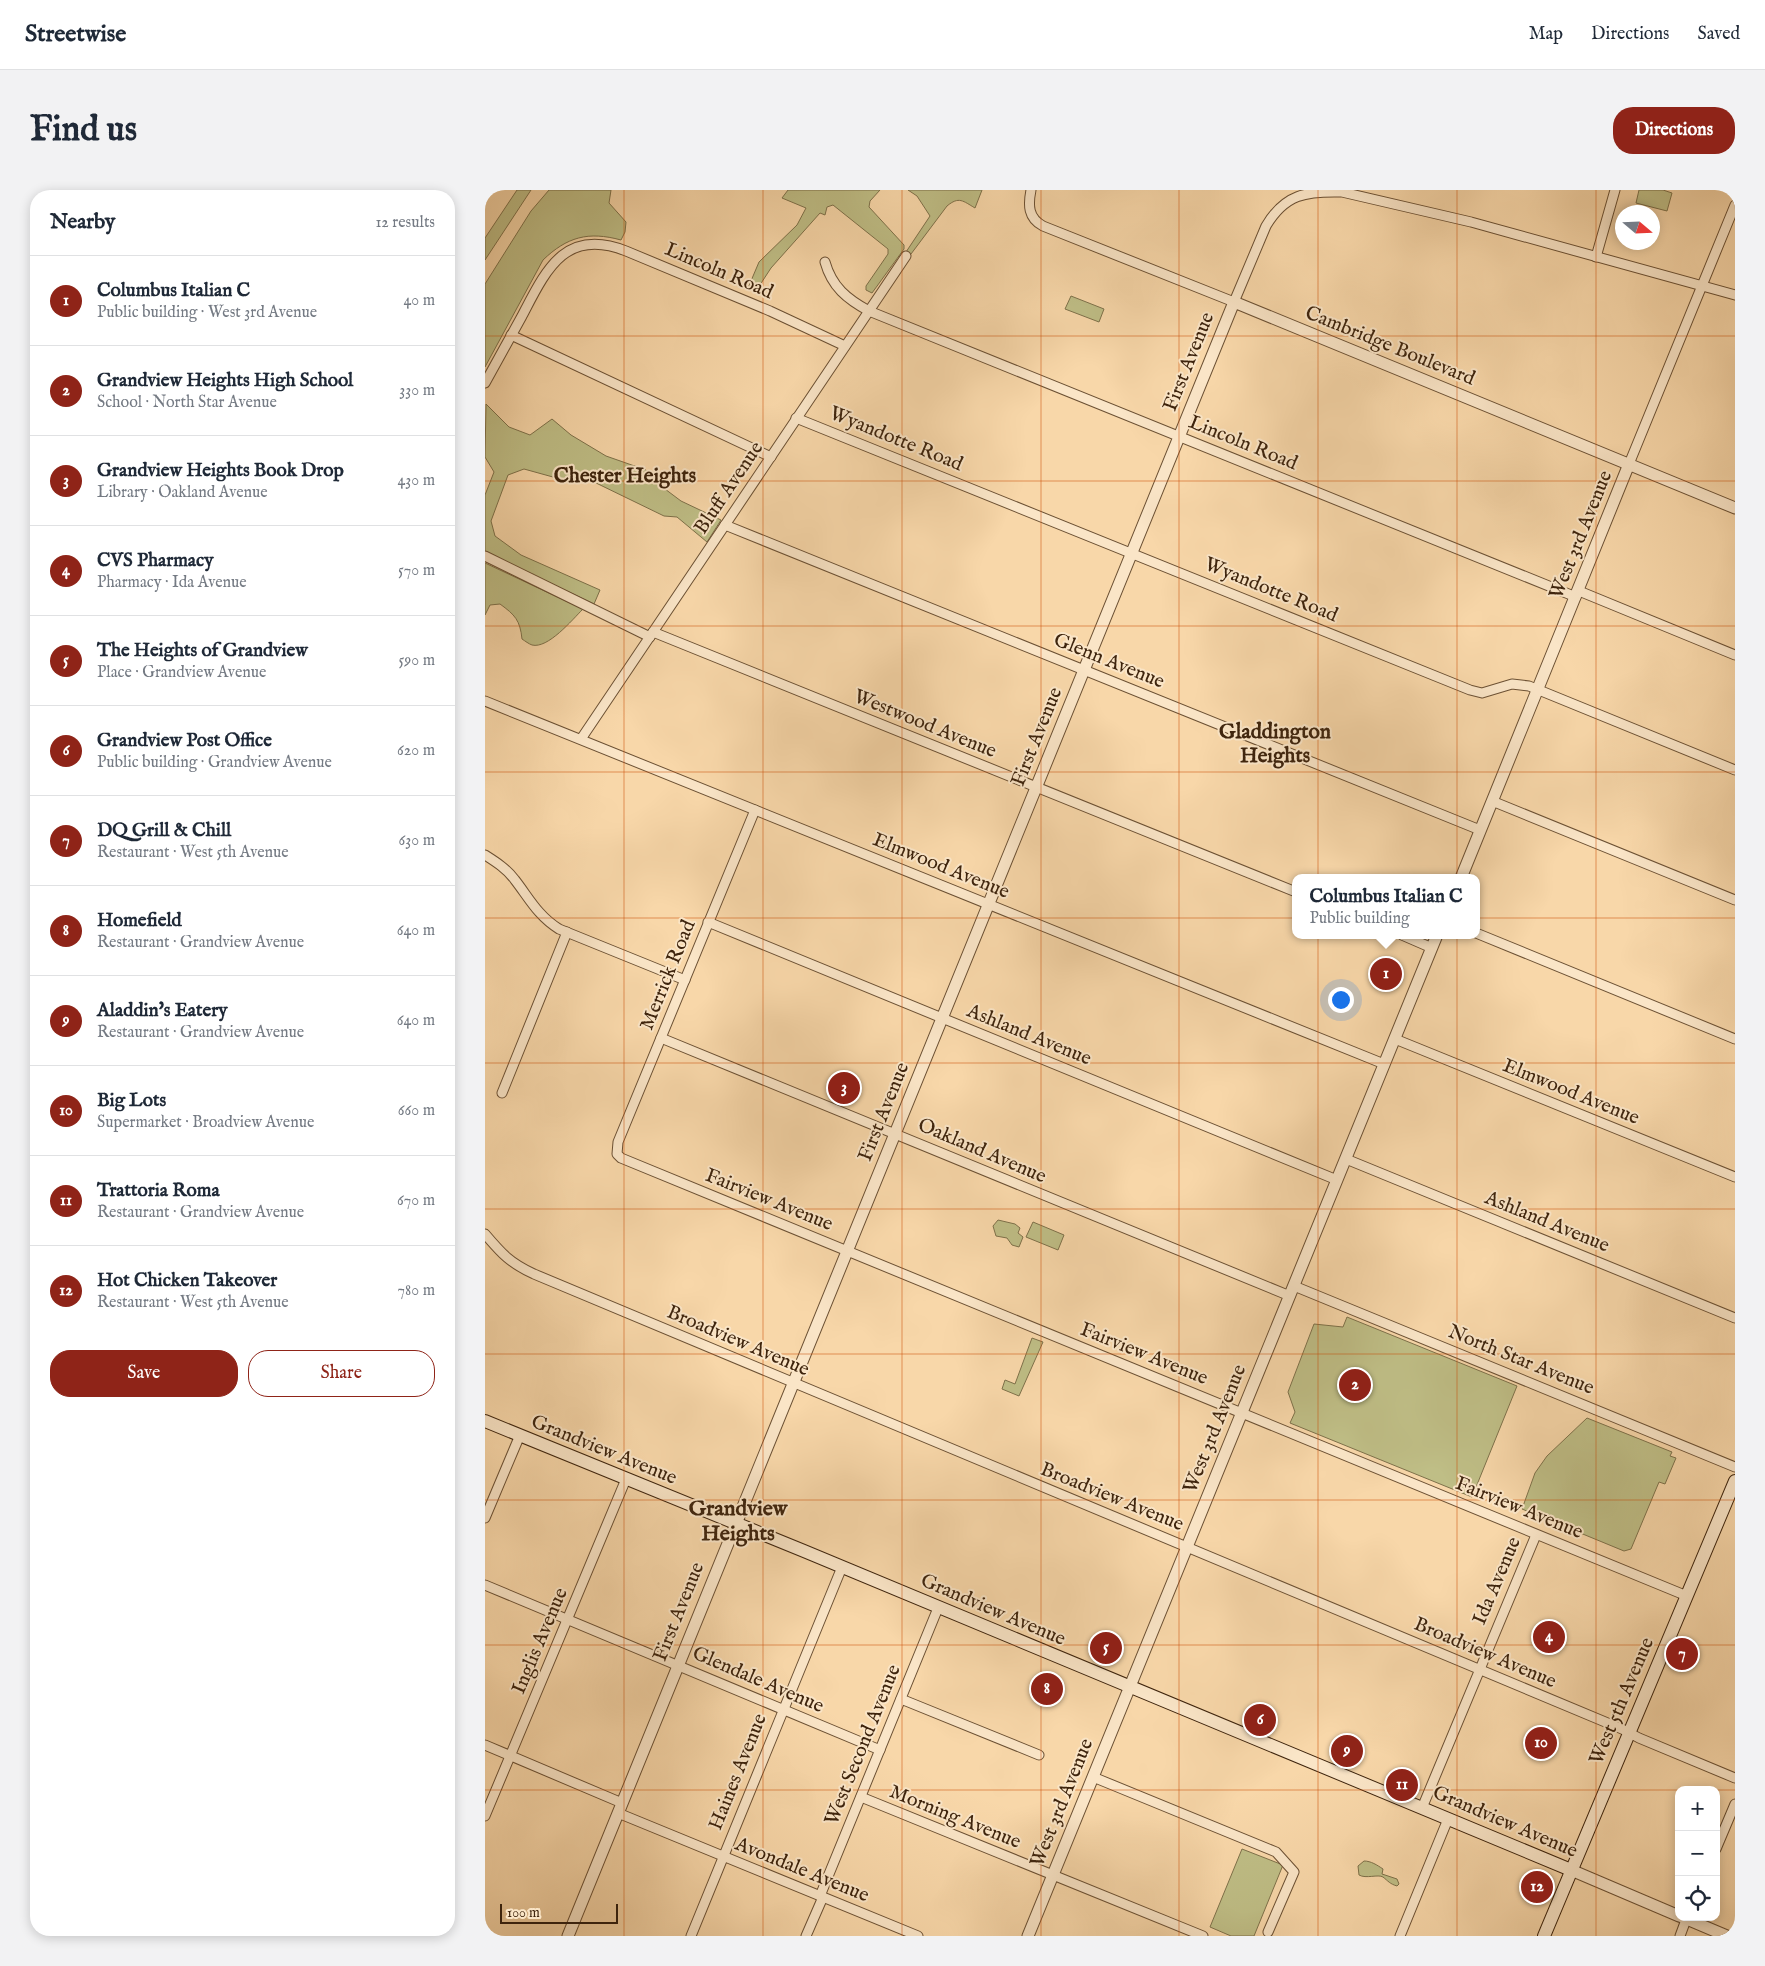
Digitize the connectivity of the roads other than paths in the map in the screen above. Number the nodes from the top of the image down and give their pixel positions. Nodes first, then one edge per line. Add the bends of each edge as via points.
1 (1031, 190) edge
2 (1615, 190) edge
3 (1735, 205) edge
4 (906, 256) dead end
5 (1596, 257) junction
6 (825, 262) dead end
7 (1702, 286) junction
8 (1735, 295) edge
9 (1234, 302) junction
10 (869, 311) junction
11 (511, 335) junction
12 (845, 346) junction
13 (485, 383) edge
14 (796, 418) junction
15 (1179, 436) junction
16 (771, 456) junction
17 (1629, 464) junction
18 (1735, 508) edge
19 (725, 526) junction
20 (1132, 553) junction
21 (485, 556) edge
22 (1577, 594) junction
23 (652, 635) junction
24 (1735, 655) edge
25 (1085, 670) junction
26 (1538, 690) junction
27 (485, 701) edge
28 (581, 739) junction
29 (1735, 770) edge
30 (1036, 787) junction
31 (1492, 801) junction
32 (755, 810) junction
33 (1480, 830) junction
34 (485, 855) edge
35 (1463, 874) edge
36 (1292, 890) edge
37 (1735, 900) edge
38 (989, 904) junction
39 (708, 922) junction
40 (567, 932) junction
41 (1480, 935) edge
42 (1411, 939) edge
43 (1435, 939) edge
44 (1432, 948) junction
45 (685, 980) junction
46 (942, 1018) junction
47 (661, 1038) junction
48 (1395, 1039) junction
49 (1735, 1039) edge
50 (1385, 1064) junction
51 (502, 1093) dead end
52 (895, 1134) junction
53 (617, 1154) joint
54 (1346, 1159) junction
55 (1735, 1177) edge
56 (1337, 1180) junction
57 (485, 1234) edge
58 (847, 1251) junction
59 (1292, 1291) junction
60 (1735, 1318) edge
61 (793, 1383) junction
62 (1242, 1413) junction
63 (485, 1421) edge
64 (520, 1435) junction
65 (1735, 1468) edge
66 (626, 1479) junction
67 (1735, 1481) edge
68 (485, 1518) edge
69 (736, 1523) junction
70 (1536, 1535) junction
71 (1187, 1548) junction
72 (841, 1567) junction
73 (485, 1585) edge
74 (1687, 1596) junction
75 (938, 1608) junction
76 (567, 1619) junction
77 (678, 1666) junction
78 (1480, 1670) junction
79 (1130, 1686) junction
80 (901, 1699) junction
81 (783, 1710) junction
82 (1629, 1733) junction
83 (485, 1745) edge
84 (880, 1750) junction
85 (1039, 1755) dead end
86 (510, 1756) junction
87 (1093, 1777) junction
88 (1735, 1778) edge
89 (861, 1797) junction
90 (1735, 1804) edge
91 (620, 1808) junction
92 (1422, 1808) junction
93 (485, 1816) edge
94 (1448, 1819) junction
95 (1720, 1840) edge
96 (723, 1856) junction
97 (1571, 1870) junction
98 (1053, 1875) junction
99 (822, 1896) junction
100 (1675, 1914) edge
101 (1682, 1921) edge
102 (1692, 1921) edge
103 (1268, 1932) dead end
104 (568, 1936) edge
105 (691, 1936) edge
106 (806, 1936) edge
107 (917, 1936) edge
108 (1028, 1936) edge
109 (1203, 1936) edge
110 (1399, 1936) edge
111 (1544, 1936) edge
112 (1680, 1936) edge
113 (1727, 1936) edge

1 - 9 street, Cambridge Boulevard via 1029,211 1043,226
2 - 5 street
3 - 7 street, West 3rd Avenue
4 - 10 street, Bluff Avenue
5 - 7 street
5 - 9 street via 1413,208 1342,192 1321,191 1290,199 1273,214
6 - 10 street, Lincoln Road via 839,290
7 - 8 street
7 - 17 street, West 3rd Avenue
9 - 15 street, First Avenue
9 - 17 street, Cambridge Boulevard
10 - 12 street, Bluff Avenue
10 - 15 street, Lincoln Road
11 - 12 street, Lincoln Road via 546,270 558,258 576,248 596,245 620,249
11 - 13 street
11 - 16 street
12 - 14 street, Bluff Avenue
14 - 16 street, Bluff Avenue
14 - 20 street, Wyandotte Road
15 - 20 street, First Avenue
15 - 22 street, Lincoln Road
16 - 19 street, Bluff Avenue
17 - 18 street, Cambridge Boulevard
17 - 22 street, West 3rd Avenue
19 - 23 street, Bluff Avenue
19 - 25 street, Glenn Avenue
20 - 25 street, First Avenue
20 - 26 street, Wyandotte Road via 1470,690 1482,693 1511,684
21 - 23 street, Westwood Avenue
22 - 24 street, Lincoln Road
22 - 26 street, West 3rd Avenue
23 - 28 street, Bluff Avenue
23 - 30 street, Westwood Avenue
25 - 30 street, First Avenue
25 - 33 street, Glenn Avenue
26 - 29 street, Wyandotte Road
26 - 31 street, West 3rd Avenue
27 - 28 street, Elmwood Avenue
28 - 32 street, Elmwood Avenue
30 - 36 street, Westwood Avenue
30 - 38 street, First Avenue
31 - 33 street, West 3rd Avenue
31 - 37 street
32 - 38 street, Elmwood Avenue
32 - 39 street, Merrick Road
33 - 35 street, West 3rd Avenue
34 - 40 street via 514,878 541,916
38 - 46 street, First Avenue
38 - 50 street, Elmwood Avenue
39 - 45 street, Merrick Road
39 - 46 street, Ashland Avenue
40 - 45 street
40 - 51 street
41 - 49 street
42 - 44 street
43 - 44 street, West 3rd Avenue
44 - 48 street, West 3rd Avenue
45 - 47 street, Merrick Road
46 - 52 street, First Avenue
46 - 56 street, Ashland Avenue
47 - 52 street, Oakland Avenue
47 - 53 street, Merrick Road via 618,1142
48 - 50 street, West 3rd Avenue
48 - 55 street, Elmwood Avenue
50 - 54 street, West 3rd Avenue
52 - 58 street, First Avenue
52 - 59 street, Oakland Avenue
53 - 58 street, Fairview Avenue
54 - 56 street, West 3rd Avenue
54 - 60 street, Ashland Avenue
56 - 59 street, West 3rd Avenue
57 - 61 street, Broadview Avenue via 505,1257 519,1267
58 - 61 street, First Avenue
58 - 62 street, Fairview Avenue
59 - 62 street, West 3rd Avenue
59 - 65 street, North Star Avenue
61 - 69 street, First Avenue
61 - 71 street, Broadview Avenue
62 - 70 street, Fairview Avenue
62 - 71 street, West 3rd Avenue
63 - 64 main road, Grandview Avenue
64 - 66 main road, Grandview Avenue
64 - 68 street
66 - 69 main road, Grandview Avenue
66 - 76 street, Inglis Avenue
67 - 74 main road, West 5th Avenue
69 - 72 main road, Grandview Avenue
69 - 77 street, First Avenue
70 - 74 street, Fairview Avenue
70 - 78 street, Ida Avenue
71 - 78 street, Broadview Avenue
71 - 79 street, West 3rd Avenue
72 - 75 main road, Grandview Avenue
72 - 81 street, Haines Avenue
73 - 76 street, Glendale Avenue
74 - 82 main road, West 5th Avenue
75 - 79 main road, Grandview Avenue
75 - 80 street, West Second Avenue
76 - 77 street, Glendale Avenue
76 - 86 street, Inglis Avenue
77 - 81 street, Glendale Avenue
77 - 91 street, First Avenue
78 - 82 street, Broadview Avenue
78 - 92 street, Ida Avenue
79 - 87 street, West 3rd Avenue
79 - 92 main road, Grandview Avenue
80 - 84 street, West Second Avenue
80 - 85 street
81 - 84 street, Glendale Avenue
81 - 96 street, Haines Avenue
82 - 88 street, Broadview Avenue
82 - 97 main road, West 5th Avenue
83 - 86 street, Avondale Avenue
84 - 89 street, West Second Avenue
86 - 91 street, Avondale Avenue
86 - 93 street, Inglis Avenue
87 - 98 street, West 3rd Avenue
87 - 103 street via 1276,1852 1294,1872
89 - 98 street, Morning Avenue
89 - 99 street, West Second Avenue
90 - 95 street
91 - 96 street, Avondale Avenue
91 - 104 street, First Avenue
92 - 94 main road, Grandview Avenue
94 - 97 main road, Grandview Avenue
94 - 110 street
96 - 99 street, Avondale Avenue
96 - 105 street, Haines Avenue
97 - 100 street, Grandview Avenue
97 - 111 main road, West 5th Avenue
98 - 108 street, West 3rd Avenue
98 - 109 street, Morning Avenue
99 - 106 street, West Second Avenue
99 - 107 street, Avondale Avenue
101 - 112 street
102 - 113 street, Grandview Avenue

